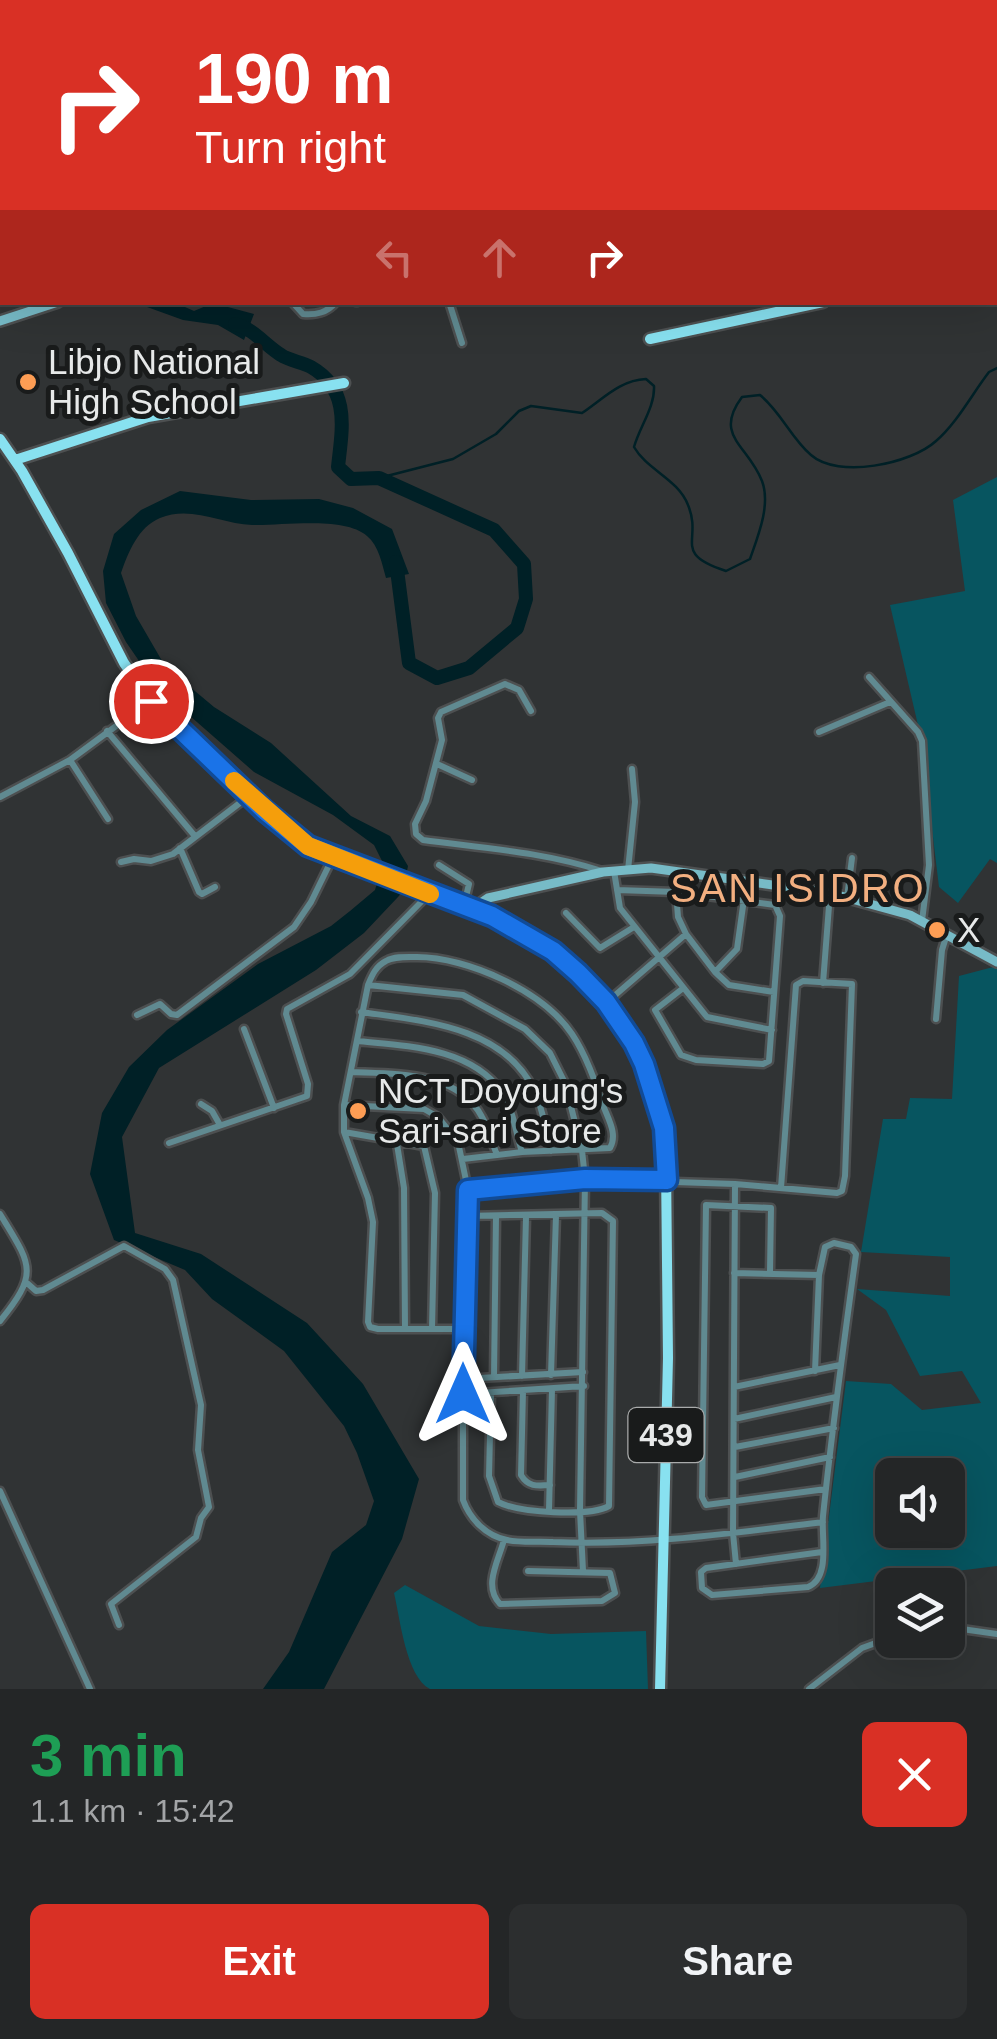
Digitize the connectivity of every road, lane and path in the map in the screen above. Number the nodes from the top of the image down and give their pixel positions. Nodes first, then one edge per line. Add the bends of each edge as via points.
1 (47, 305) edge
2 (295, 305) edge
3 (333, 305) edge
4 (450, 305) edge
5 (809, 305) edge
6 (0, 322) edge
7 (650, 339) dead end
8 (462, 343) dead end
9 (344, 384) dead end
10 (0, 440) edge
11 (14, 460) junction
12 (869, 677) dead end
13 (151, 701) junction
14 (890, 702) junction
15 (531, 711) dead end
16 (106, 731) junction
17 (818, 732) dead end
18 (70, 760) junction
19 (437, 764) junction
20 (632, 769) dead end
21 (472, 780) dead end
22 (249, 796) junction
23 (0, 797) edge
24 (108, 819) dead end
25 (194, 835) junction
26 (180, 848) junction
27 (333, 857) junction
28 (852, 858) dead end
29 (121, 862) dead end
30 (438, 865) dead end
31 (628, 870) junction
32 (609, 871) junction
33 (215, 887) dead end
34 (616, 890) junction
35 (676, 892) junction
36 (830, 893) junction
37 (429, 894) junction
38 (848, 898) junction
39 (744, 899) junction
40 (468, 908) junction
41 (566, 913) dead end
42 (922, 921) junction
43 (634, 926) junction
44 (947, 933) junction
45 (686, 934) junction
46 (660, 957) junction
47 (997, 962) edge
48 (715, 972) junction
49 (823, 983) junction
50 (368, 984) junction
51 (682, 989) junction
52 (774, 992) junction
53 (606, 1002) junction
54 (362, 1012) junction
55 (136, 1015) dead end
56 (936, 1018) dead end
57 (244, 1030) dead end
58 (772, 1030) junction
59 (357, 1041) junction
60 (351, 1072) junction
61 (200, 1104) dead end
62 (344, 1104) junction
63 (274, 1108) junction
64 (220, 1125) junction
65 (344, 1132) junction
66 (396, 1138) junction
67 (170, 1142) dead end
68 (582, 1150) junction
69 (551, 1151) junction
70 (522, 1152) junction
71 (497, 1155) junction
72 (462, 1159) junction
73 (585, 1179) junction
74 (667, 1180) junction
75 (735, 1184) junction
76 (781, 1188) junction
77 (468, 1190) junction
78 (735, 1208) junction
79 (0, 1214) edge
80 (556, 1215) junction
81 (584, 1215) junction
82 (465, 1216) junction
83 (496, 1216) junction
84 (526, 1217) junction
85 (770, 1272) junction
86 (734, 1274) junction
87 (819, 1275) junction
88 (27, 1283) junction
89 (0, 1322) edge
90 (405, 1328) junction
91 (432, 1329) junction
92 (463, 1329) junction
93 (840, 1366) junction
94 (814, 1371) junction
95 (583, 1372) junction
96 (551, 1375) junction
97 (522, 1376) junction
98 (494, 1377) junction
99 (463, 1380) junction
100 (584, 1386) junction
101 (733, 1387) junction
102 (552, 1389) junction
103 (523, 1390) junction
104 (491, 1392) junction
105 (463, 1394) junction
106 (836, 1397) junction
107 (734, 1419) junction
108 (834, 1428) junction
109 (735, 1447) junction
110 (830, 1457) junction
111 (735, 1477) junction
112 (550, 1485) junction
113 (826, 1489) junction
114 (0, 1492) edge
115 (734, 1504) junction
116 (549, 1510) junction
117 (580, 1512) junction
118 (823, 1522) junction
119 (734, 1532) junction
120 (664, 1539) junction
121 (504, 1540) junction
122 (580, 1543) junction
123 (822, 1552) junction
124 (736, 1564) junction
125 (528, 1570) dead end
126 (583, 1571) junction
127 (119, 1625) dead end
128 (965, 1629) edge
129 (997, 1634) edge
130 (875, 1643) edge
131 (90, 1689) edge
132 (660, 1689) edge
133 (809, 1689) edge

1 - 6 street
2 - 3 street via 314,315
4 - 8 street
5 - 7 main road
9 - 11 main road via 148,416
10 - 11 main road, 439
11 - 13 main road, 439
12 - 14 street
13 - 16 street
13 - 22 main road, 439
14 - 17 street
14 - 42 street via 918,732 924,752 929,865
15 - 19 street via 519,690 504,684 442,712
16 - 18 street
16 - 25 street
18 - 23 street
18 - 24 street
19 - 21 street
19 - 32 street via 414,824 420,840
20 - 31 street via 636,802
22 - 25 street
22 - 27 main road, 439 via 308,846
25 - 26 street
26 - 29 street via 151,861
26 - 33 street via 199,892
27 - 37 main road, 439
27 - 55 street via 294,926 177,1014 160,1004
28 - 38 street
30 - 40 street via 469,884
31 - 32 street
31 - 36 street
32 - 34 street
32 - 40 street
34 - 35 street
34 - 43 street
35 - 39 street
35 - 45 street
36 - 38 street
36 - 49 street
37 - 40 main road, 439
37 - 63 street via 350,974 287,1009 308,1092
38 - 42 street
39 - 48 street via 736,949
39 - 52 street via 775,905 780,916
40 - 53 main road, 439 via 553,951
41 - 43 street via 600,948
42 - 44 street
43 - 46 street
44 - 47 street
44 - 56 street
45 - 46 street
45 - 48 street
46 - 51 street
46 - 53 street
48 - 52 street via 729,985
49 - 76 street via 796,985
49 - 76 street via 854,989 844,1188
50 - 54 street
50 - 68 street via 464,995 525,1030 550,1053 565,1082
50 - 68 street via 375,969 395,958 461,962 504,980 554,1014 572,1033 614,1136 610,1148
51 - 58 street via 707,1017
51 - 58 street via 656,1010 681,1055 763,1064 770,1061
52 - 58 street
53 - 74 main road, 439 via 653,1086
54 - 59 street
54 - 69 street via 459,1028 505,1056 536,1092
57 - 63 street
59 - 60 street
59 - 70 street via 434,1049 488,1076 504,1095
60 - 62 street
60 - 71 street via 436,1080 482,1115
61 - 64 street
62 - 65 street
62 - 72 street via 424,1108 458,1142
63 - 64 street
64 - 67 street
65 - 66 street
65 - 90 street via 373,1222 368,1322 378,1330
66 - 90 street via 404,1188
66 - 91 street via 424,1146 432,1172
68 - 69 street
68 - 73 street
69 - 70 street
70 - 71 street
71 - 72 street
72 - 77 street
73 - 74 street
73 - 77 street
73 - 81 street
74 - 75 street
74 - 120 main road, 439
75 - 76 street
75 - 78 street
77 - 82 street
78 - 85 street via 770,1208
78 - 86 street
78 - 115 street via 704,1209 702,1498 706,1505
79 - 88 street via 19,1245
80 - 81 street
80 - 84 street
80 - 96 street
81 - 95 street
81 - 117 street via 602,1213 613,1222 611,1494 603,1510
82 - 83 street
82 - 92 street
83 - 84 street
83 - 98 street
84 - 97 street
85 - 86 street
85 - 87 street
86 - 101 street
87 - 93 street via 829,1244 854,1250
87 - 94 street
88 - 89 street
88 - 127 street via 43,1290 124,1246 173,1280 201,1405 198,1450 209,1507 196,1537 111,1604
90 - 91 street
91 - 92 street
92 - 99 street
93 - 94 street
93 - 106 street
94 - 101 street
95 - 96 street
95 - 100 street
96 - 97 street
97 - 98 street
98 - 99 street
99 - 105 street
100 - 102 street
100 - 117 street
101 - 107 street
102 - 103 street
102 - 112 street
103 - 104 street
103 - 112 street via 521,1475 534,1486
104 - 105 street
104 - 116 street via 489,1476 498,1502 514,1510
105 - 121 street via 463,1500 478,1524
106 - 107 street
106 - 108 street
107 - 109 street
108 - 109 street
108 - 110 street
109 - 111 street
110 - 111 street
110 - 113 street
111 - 115 street
112 - 116 street
113 - 115 street
113 - 118 street
114 - 131 street
115 - 119 street
116 - 117 street
117 - 122 street
118 - 119 street
118 - 123 street
119 - 120 street
119 - 124 street
120 - 122 street
120 - 132 main road, 439
121 - 122 street
121 - 126 street via 490,1584 500,1604 602,1601 614,1593 610,1573
122 - 126 street
123 - 124 street
123 - 124 street via 815,1585 706,1593 701,1572
125 - 126 street
128 - 129 street
130 - 133 street

